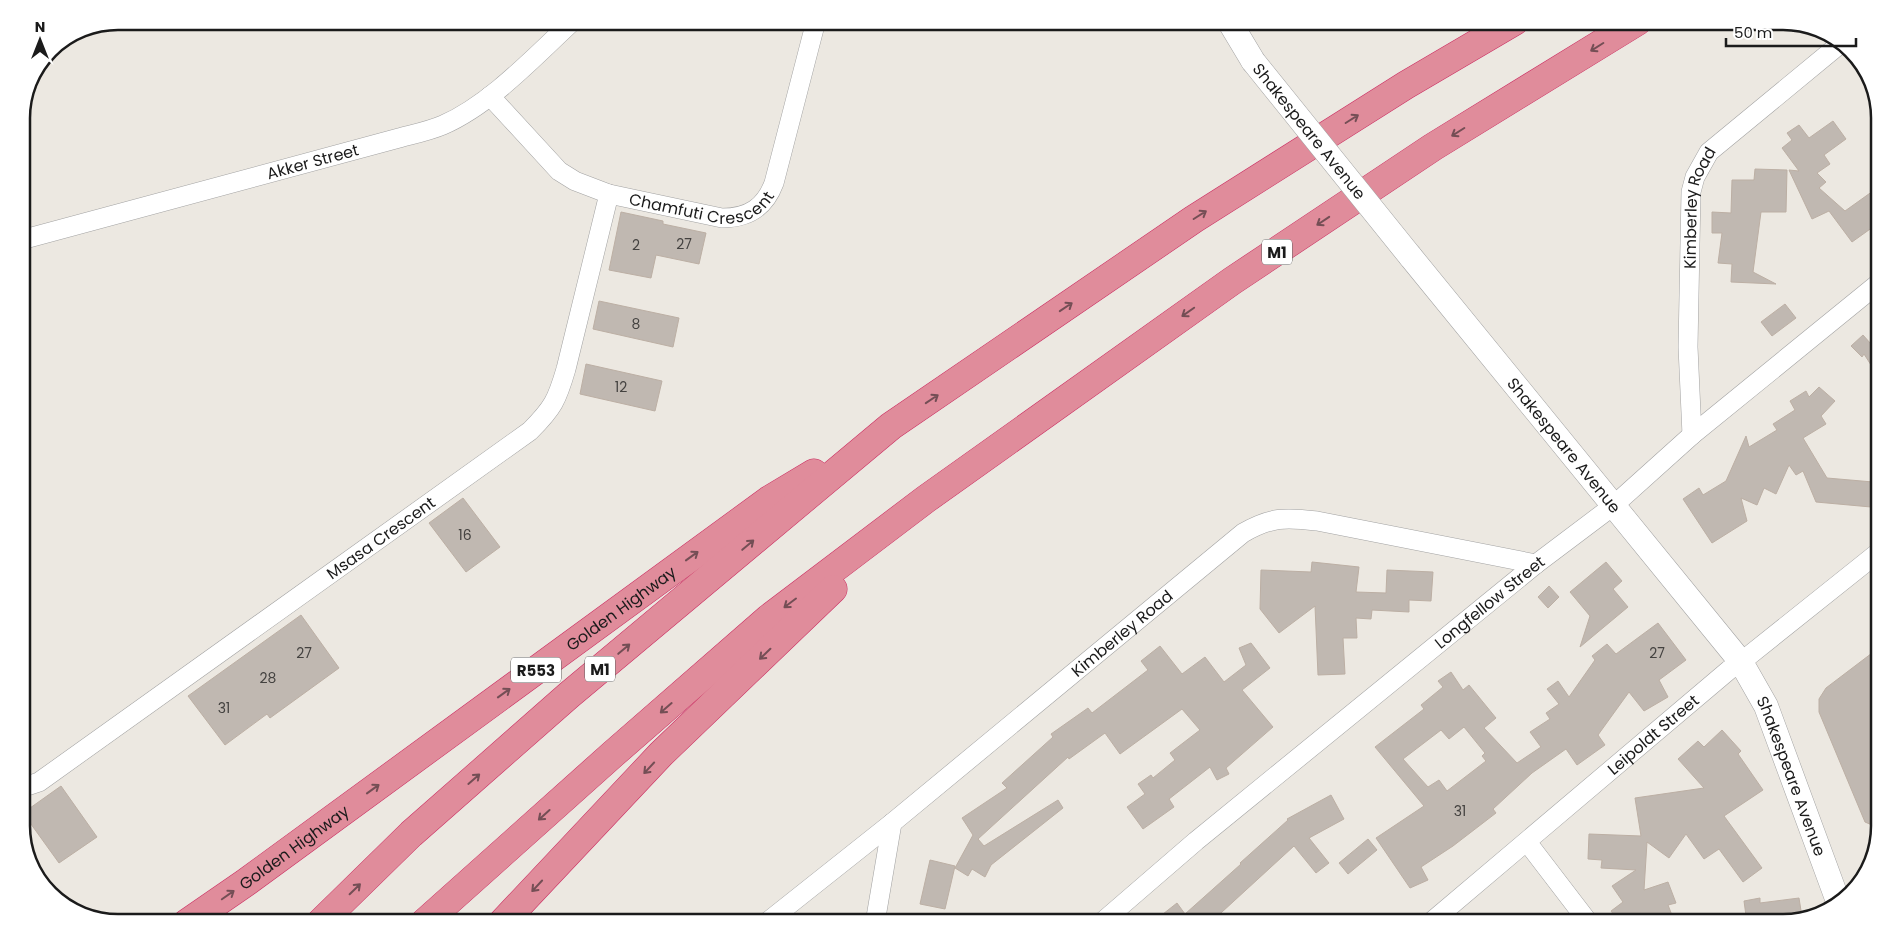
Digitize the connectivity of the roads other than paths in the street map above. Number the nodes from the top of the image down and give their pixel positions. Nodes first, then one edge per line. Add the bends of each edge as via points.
1 (563, 30) edge
2 (814, 30) edge
3 (1234, 30) edge
4 (1500, 30) edge
5 (1623, 30) edge
6 (1836, 48) edge
7 (490, 96) junction
8 (609, 194) junction
9 (30, 238) edge
10 (1871, 289) edge
11 (892, 426) junction
12 (1692, 435) junction
13 (926, 499) junction
14 (1613, 506) junction
15 (1871, 559) edge
16 (1536, 564) junction
17 (1741, 662) junction
18 (30, 785) edge
19 (892, 823) junction
20 (1527, 842) junction
21 (1836, 896) edge
22 (201, 914) edge
23 (329, 914) edge
24 (434, 914) edge
25 (510, 914) edge
26 (777, 914) edge
27 (877, 914) edge
28 (1111, 914) edge
29 (1441, 914) edge
30 (1582, 914) edge

1 - 7 street, Akker Street
2 - 8 street, Chamfuti Crescent via 774,183 766,200 756,210 742,217 722,218
3 - 14 street, Shakespeare Avenue, bridge via 1253,61
11 -> 4 highway, M1 via 1194,219
5 -> 13 highway, M1 via 1433,147 1240,276
6 - 12 street, Kimberley Road via 1710,152 1695,178 1690,217 1688,347
7 - 8 street, Chamfuti Crescent via 559,171
7 - 9 street, Akker Street via 444,124 423,131
8 - 18 street, Msasa Crescent via 566,369 549,412 530,431 39,782
10 - 12 street, Longfellow Street
22 -> 11 highway, Golden Highway / R553 via 769,500
23 -> 11 highway, M1 via 411,834 569,695
12 - 14 street, Longfellow Street
13 -> 24 highway, M1 via 769,618
13 -> 25 highway via 661,754
14 - 16 street, Longfellow Street
14 - 17 street, Shakespeare Avenue
15 - 17 street, Leipoldt Street
16 - 19 street, Kimberley Road via 1317,521 1295,518 1261,523 1243,533
16 - 28 street, Longfellow Street
17 - 20 street, Leipoldt Street
17 - 21 street, Shakespeare Avenue via 1766,706
19 - 26 street, Kimberley Road
19 - 27 street
20 - 29 street, Leipoldt Street
20 - 30 street

